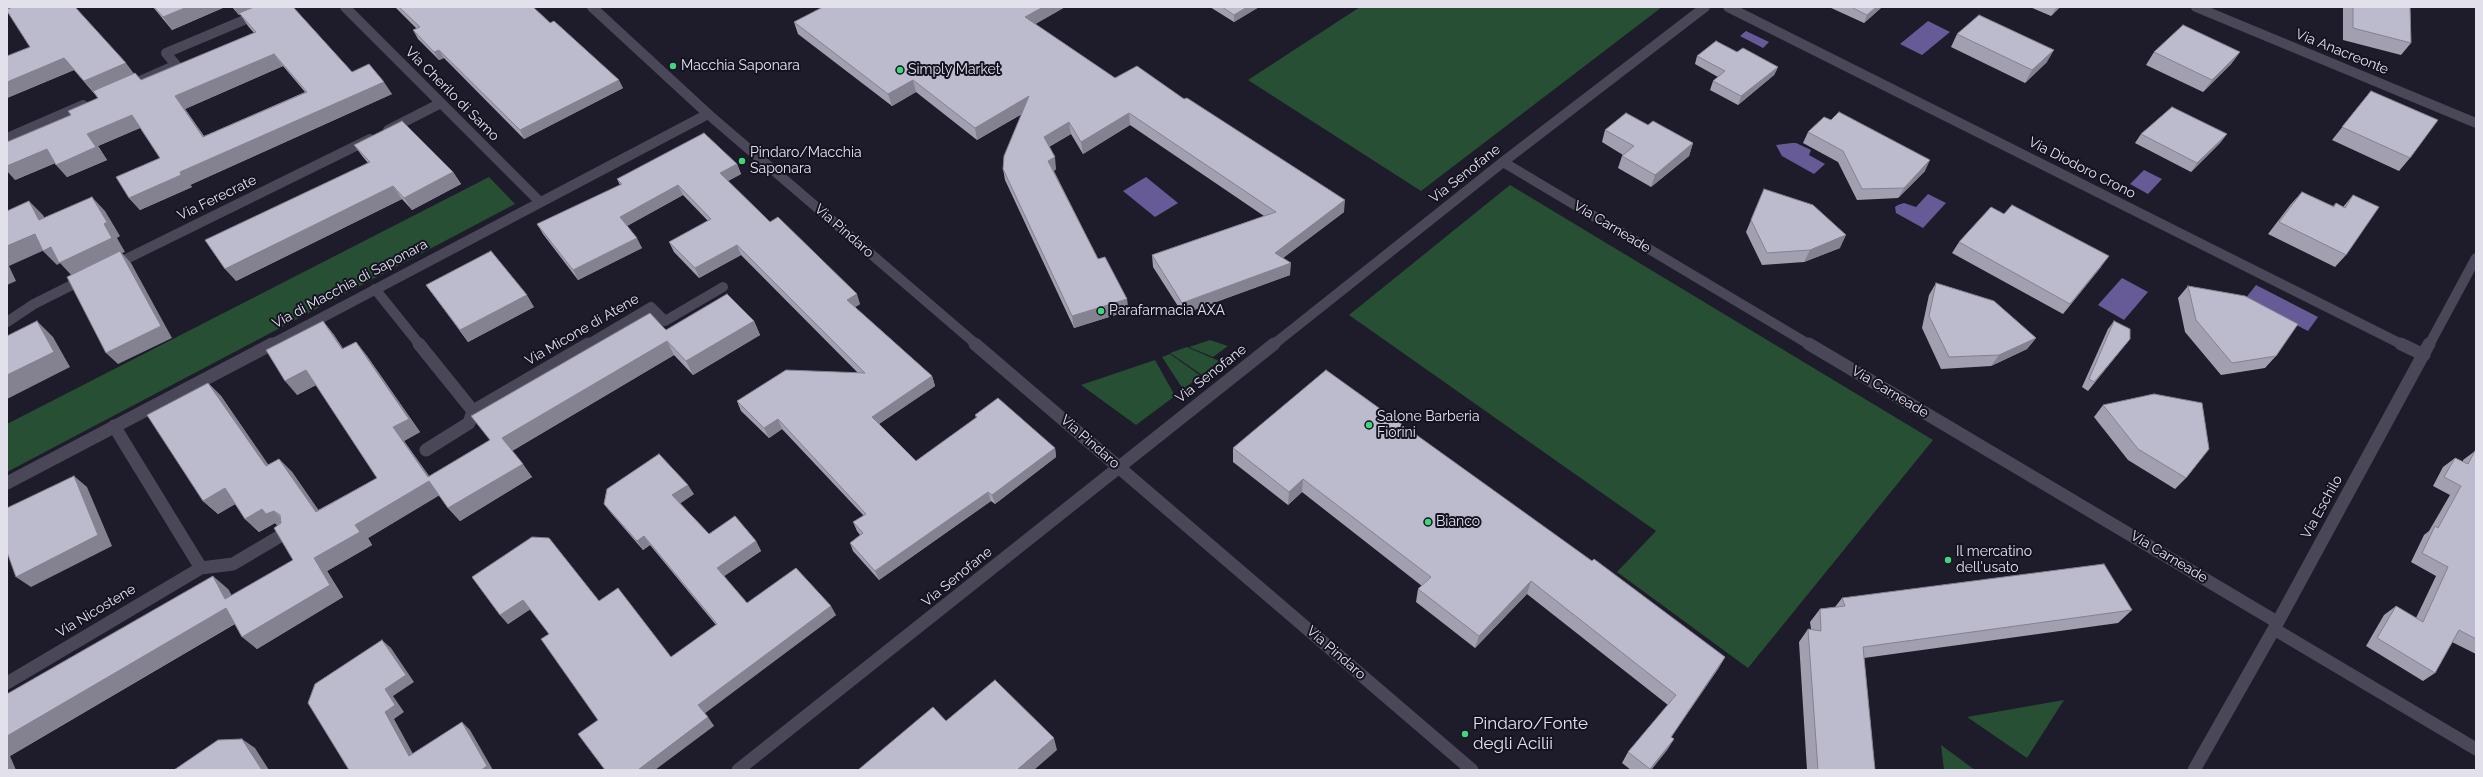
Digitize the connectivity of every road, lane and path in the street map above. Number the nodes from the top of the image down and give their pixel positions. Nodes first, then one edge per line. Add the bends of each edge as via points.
1 (275, 7) edge
2 (345, 7) edge
3 (592, 7) edge
4 (1705, 7) edge
5 (1728, 7) edge
6 (2196, 7) edge
7 (124, 87) edge
8 (95, 100) edge
9 (441, 103) junction
10 (708, 114) junction
11 (2476, 122) edge
12 (7, 138) edge
13 (1503, 162) junction
14 (539, 201) junction
15 (2476, 258) edge
16 (723, 287) dead end
17 (375, 289) junction
18 (7, 322) edge
19 (2424, 355) junction
20 (473, 411) junction
21 (114, 426) junction
22 (426, 450) dead end
23 (1119, 467) junction
24 (7, 483) edge
25 (287, 532) edge
26 (201, 568) junction
27 (2276, 625) junction
28 (7, 682) edge
29 (2476, 749) edge
30 (738, 770) edge
31 (1472, 770) edge
32 (2194, 770) edge

1 - 7 street via 166,53 176,65
2 - 9 street, Via Cherilo di Samo
3 - 10 street, Via Pindaro
4 - 13 street, Via Senofane
5 - 19 street, Via Diodoro Crono
6 - 11 street, Via Anacreonte
8 - 12 street
9 - 14 street, Via Cherilo di Samo
9 - 18 street, Via Ferecrate via 34,304
10 - 14 street, Via di Macchia di Saponara
10 - 23 street, Via Pindaro
13 - 23 street, Via Senofane
13 - 27 street, Via Carneade
14 - 17 street, Via di Macchia di Saponara
15 - 19 street, Via Eschilo
16 - 20 street, Via Micone di Atene via 665,321 651,307
17 - 20 street
17 - 21 street, Via di Macchia di Saponara
19 - 27 street, Via Eschilo
20 - 22 street, Via Micone di Atene via 469,423
21 - 24 street, Via di Macchia di Saponara
21 - 26 street
23 - 30 street, Via Senofane
23 - 31 street, Via Pindaro
25 - 26 street, Via Nicostene via 233,564
26 - 28 street, Via Nicostene
27 - 29 street, Via Carneade
27 - 32 street, Via Eschilo

